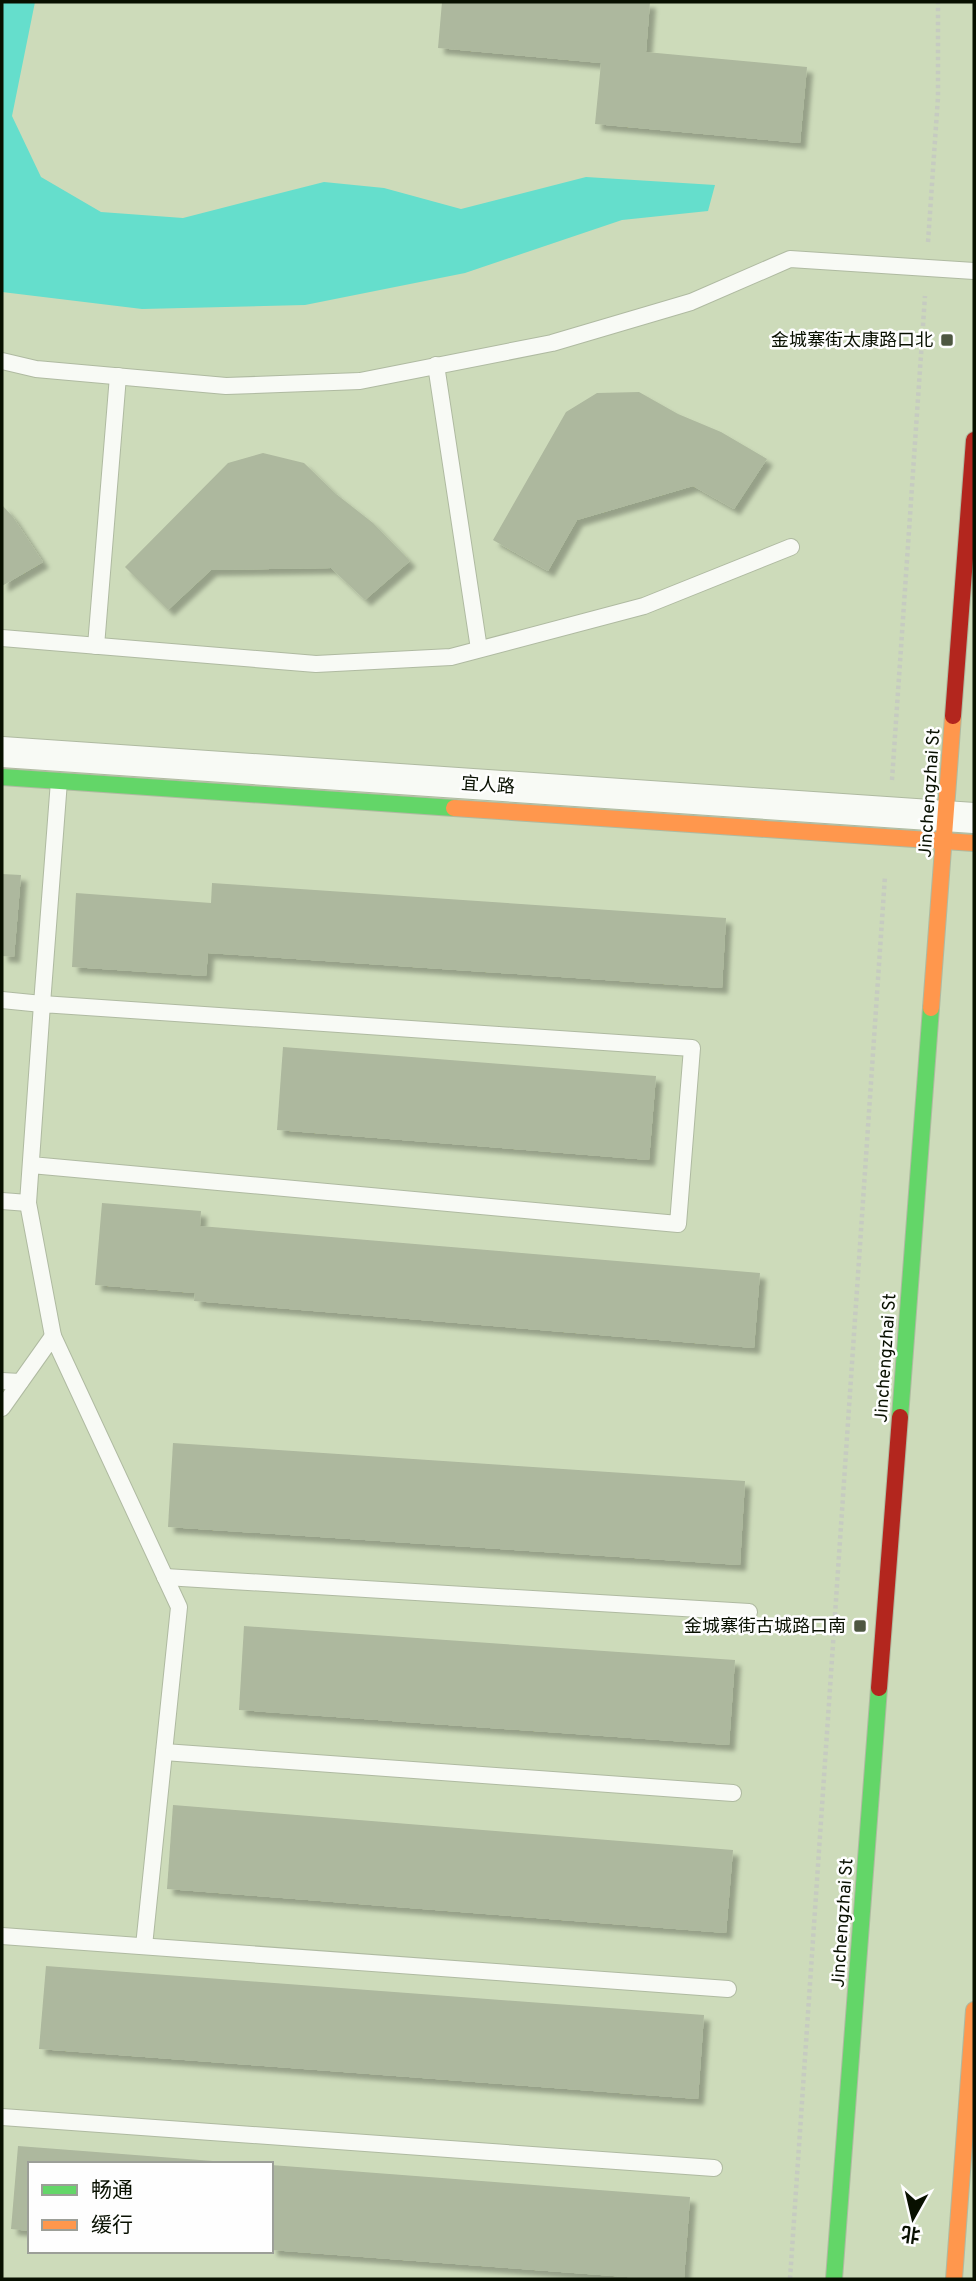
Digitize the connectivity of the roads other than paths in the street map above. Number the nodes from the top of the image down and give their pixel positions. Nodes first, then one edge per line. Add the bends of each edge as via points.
1 (974, 271) edge
2 (2, 361) edge
3 (436, 365) junction
4 (117, 376) junction
5 (974, 440) edge
6 (791, 547) dead end
7 (2, 638) edge
8 (96, 646) junction
9 (479, 649) junction
10 (2, 752) edge
11 (60, 769) junction
12 (2, 777) edge
13 (955, 825) edge
14 (974, 843) edge
15 (2, 1000) edge
16 (42, 1004) junction
17 (31, 1165) junction
18 (2, 1201) edge
19 (28, 1203) junction
20 (53, 1336) junction
21 (2, 1381) edge
22 (20, 1382) junction
23 (2, 1408) edge
24 (165, 1577) junction
25 (749, 1612) dead end
26 (164, 1752) junction
27 (733, 1793) dead end
28 (2, 1936) edge
29 (144, 1946) junction
30 (728, 1989) dead end
31 (974, 2010) edge
32 (2, 2117) edge
33 (714, 2168) dead end
34 (834, 2279) edge
35 (954, 2279) edge

1 - 3 lane via 790,259 678,305 552,343
2 - 4 lane via 36,369
3 - 4 lane via 360,381 226,386
3 - 9 lane
4 - 8 lane
5 - 13 main road, Jinchengzhai St
6 - 9 lane via 644,606
7 - 8 lane
8 - 9 lane via 316,664 451,657
10 - 11 street, 宜人路
11 - 12 main road, 宜人路
11 - 13 street, 宜人路 via 889,825
11 - 16 lane
13 - 14 main road, 宜人路
13 - 34 main road, Jinchengzhai St
15 - 16 lane
16 - 17 lane
16 - 17 lane via 692,1048 678,1224
17 - 19 lane
18 - 19 lane
19 - 20 lane
20 - 22 lane
20 - 24 lane
21 - 22 lane
22 - 23 lane
24 - 25 lane
24 - 26 lane via 179,1607
26 - 27 lane
26 - 29 lane
28 - 29 lane
29 - 30 lane
31 - 35 main road
32 - 33 lane

